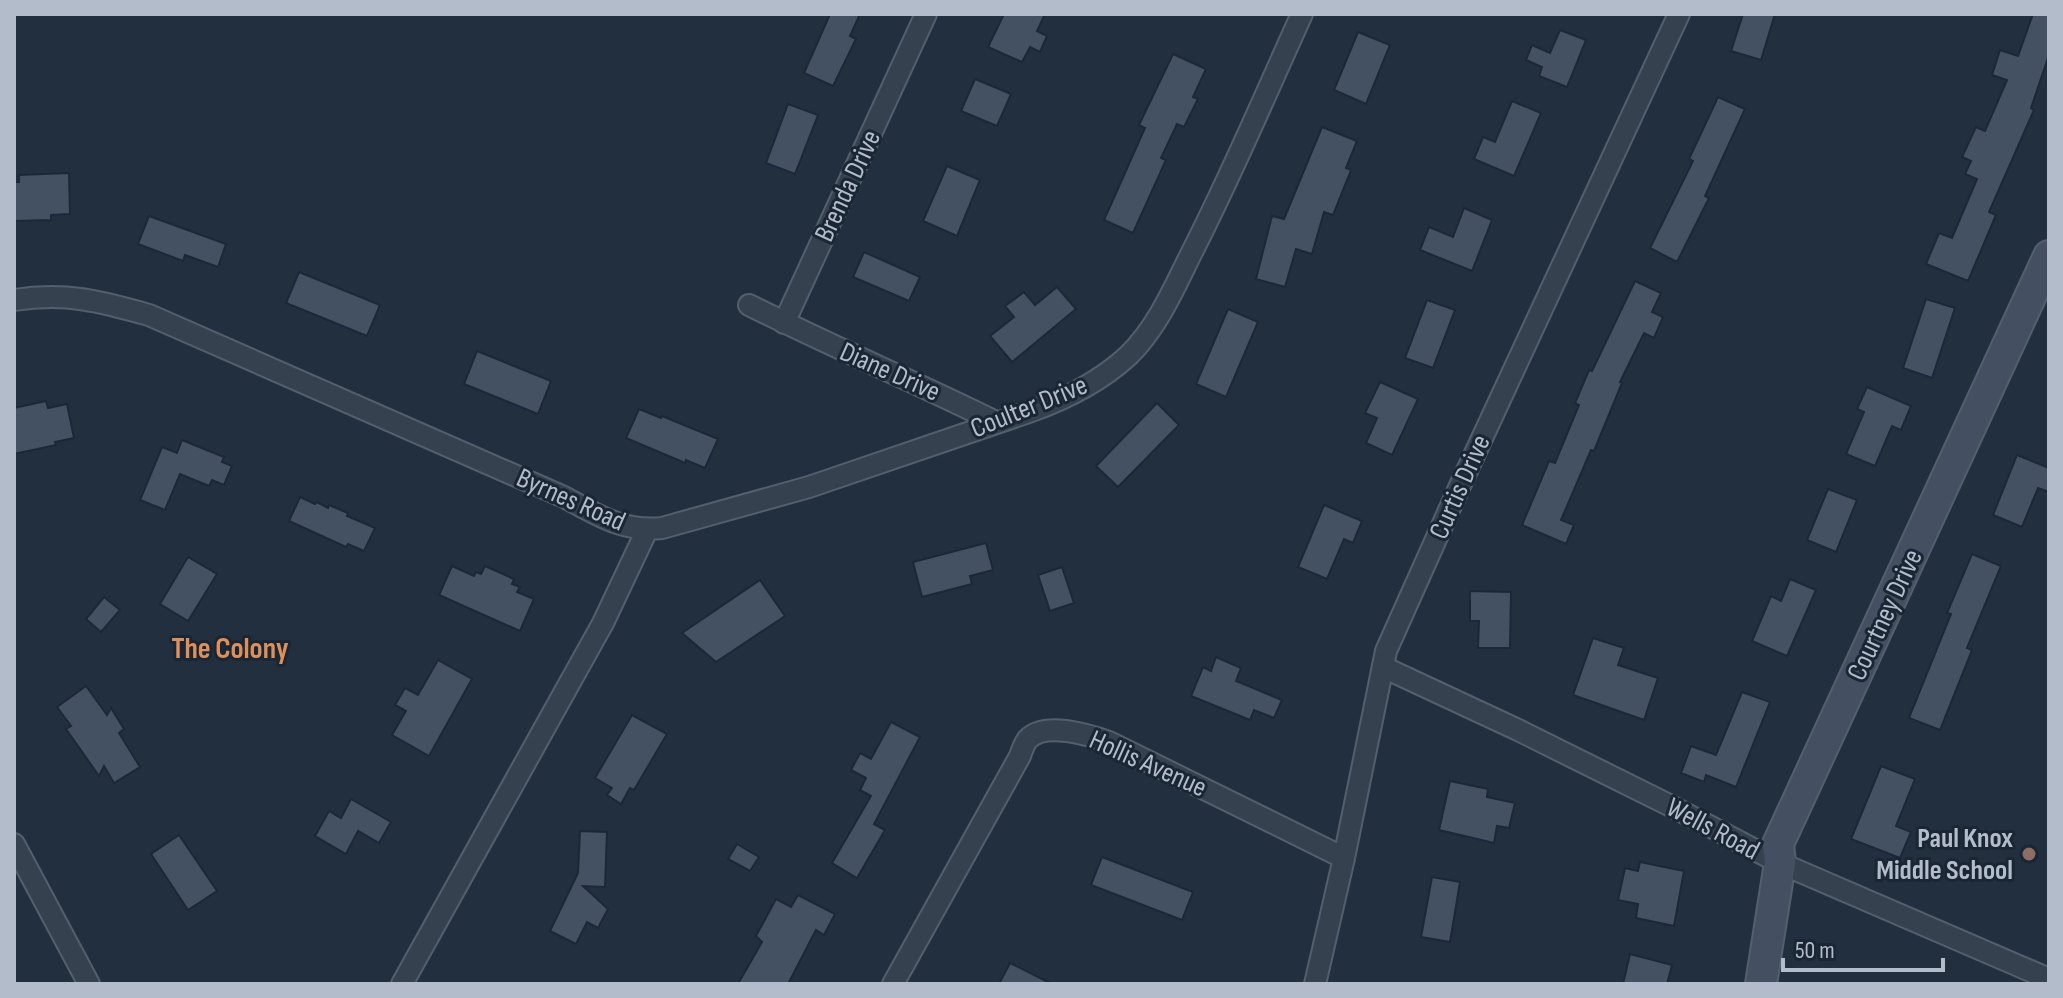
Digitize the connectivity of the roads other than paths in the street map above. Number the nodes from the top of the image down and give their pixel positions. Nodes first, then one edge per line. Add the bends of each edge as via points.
1 (926, 14) edge
2 (1302, 14) edge
3 (1679, 14) edge
4 (2049, 256) edge
5 (14, 300) edge
6 (749, 305) dead end
7 (784, 323) junction
8 (996, 422) junction
9 (647, 530) junction
10 (1383, 667) junction
11 (14, 844) edge
12 (1344, 858) junction
13 (1780, 863) junction
14 (2049, 979) edge
15 (89, 984) edge
16 (402, 984) edge
17 (893, 984) edge
18 (1315, 984) edge
19 (1761, 984) edge

1 - 7 street, Brenda Drive
2 - 8 street, Coulter Drive via 1208,221 1148,332 1111,371 1084,388
3 - 10 street, Curtis Drive via 1458,490
4 - 13 street, Courtney Drive via 1778,844
5 - 9 street, Byrnes Road via 90,299 149,315 615,523
6 - 7 street
7 - 8 street, Diane Drive
8 - 9 street, Coulter Drive via 809,487
9 - 16 street, Byrnes Road via 603,623
10 - 12 street, Curtis Drive
10 - 13 street, Wells Road
11 - 15 street
12 - 17 street, Hollis Avenue via 1109,742 1073,732 1041,732 1023,746
12 - 18 street, Curtis Drive
13 - 14 street, Wells Road
13 - 19 street, Courtney Drive

